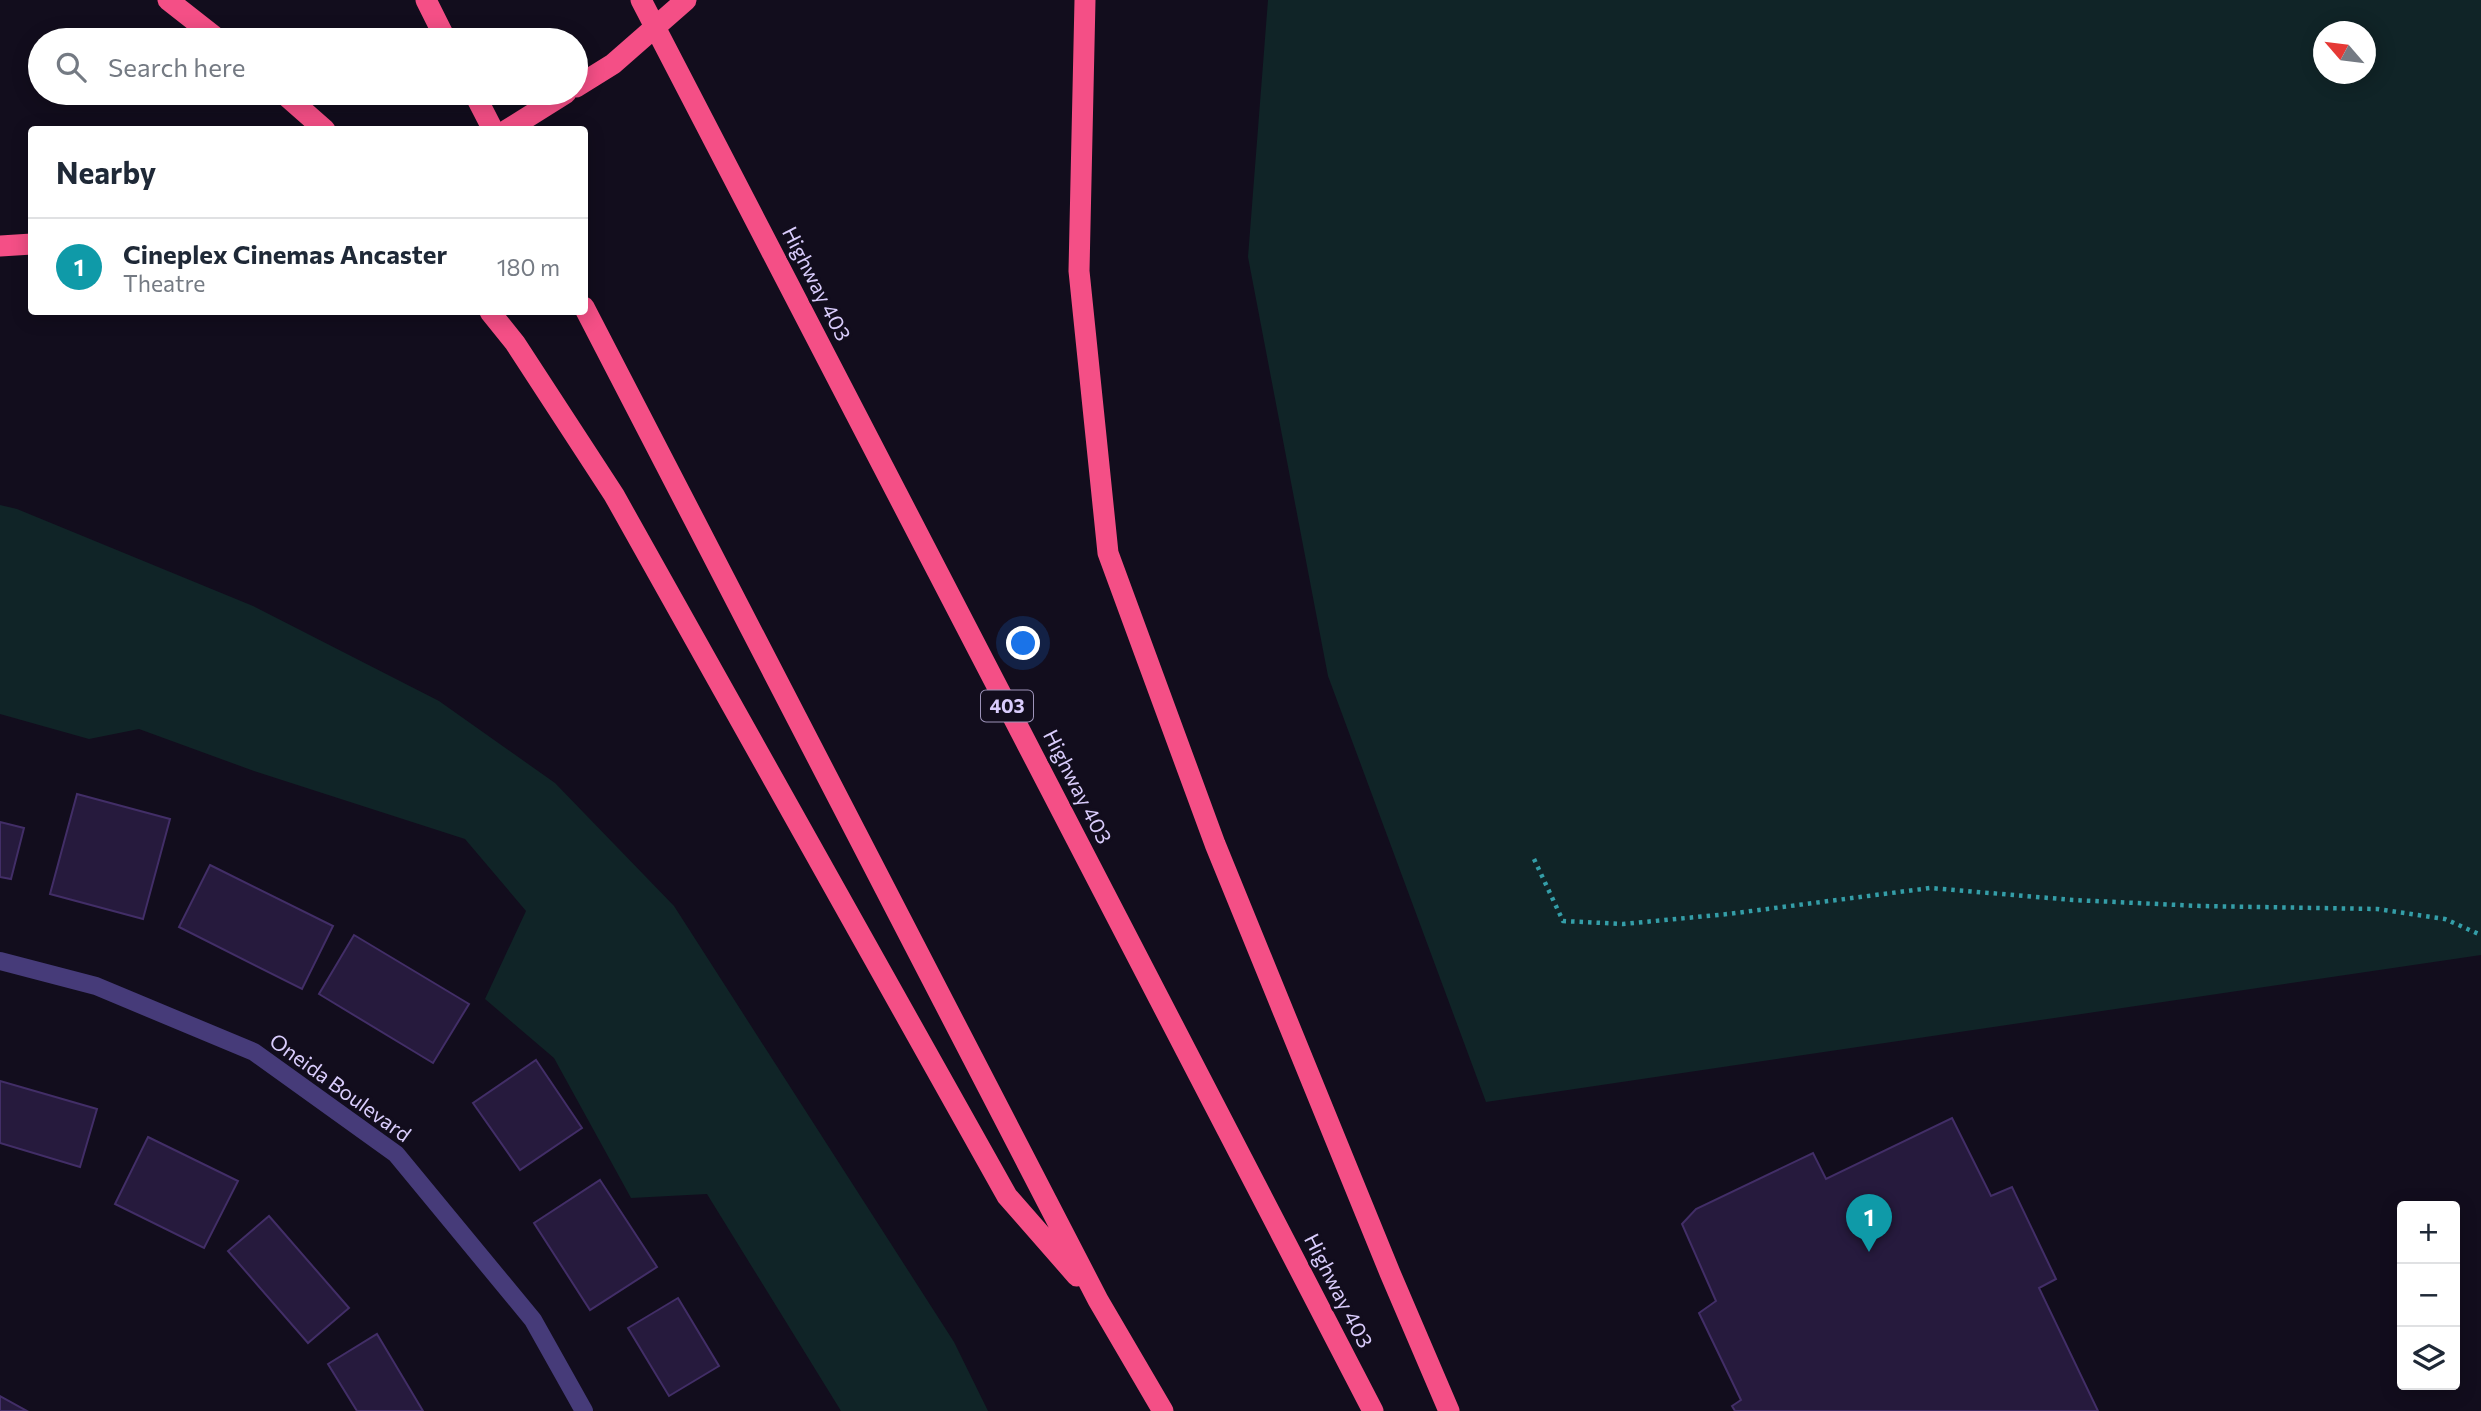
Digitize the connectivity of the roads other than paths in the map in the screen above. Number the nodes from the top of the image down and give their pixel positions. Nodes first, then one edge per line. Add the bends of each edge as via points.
1 (168, 0) edge
2 (426, 0) edge
3 (642, 0) edge
4 (686, 0) edge
5 (1085, 0) edge
6 (204, 28) edge
7 (440, 28) edge
8 (588, 80) edge
9 (297, 105) edge
10 (480, 105) edge
11 (547, 105) edge
12 (320, 126) edge
13 (491, 126) edge
14 (514, 126) edge
15 (28, 244) edge
16 (0, 246) edge
17 (492, 315) edge
18 (588, 315) edge
19 (0, 961) edge
20 (1098, 1300) junction
21 (584, 1411) edge
22 (1163, 1411) edge
23 (1373, 1411) edge
24 (1449, 1411) edge

1 - 6 highway
2 - 7 highway
3 - 23 highway, Highway 403 / 403
4 - 8 highway via 613,64
5 - 24 highway via 1079,271 1108,553 1215,844
9 - 12 highway
10 - 13 highway
11 - 14 highway
15 - 16 highway
17 - 20 highway via 614,495 1007,1196
18 - 20 highway
19 - 21 street, Oneida Boulevard via 96,986 254,1052 396,1154 533,1320
20 - 22 highway

